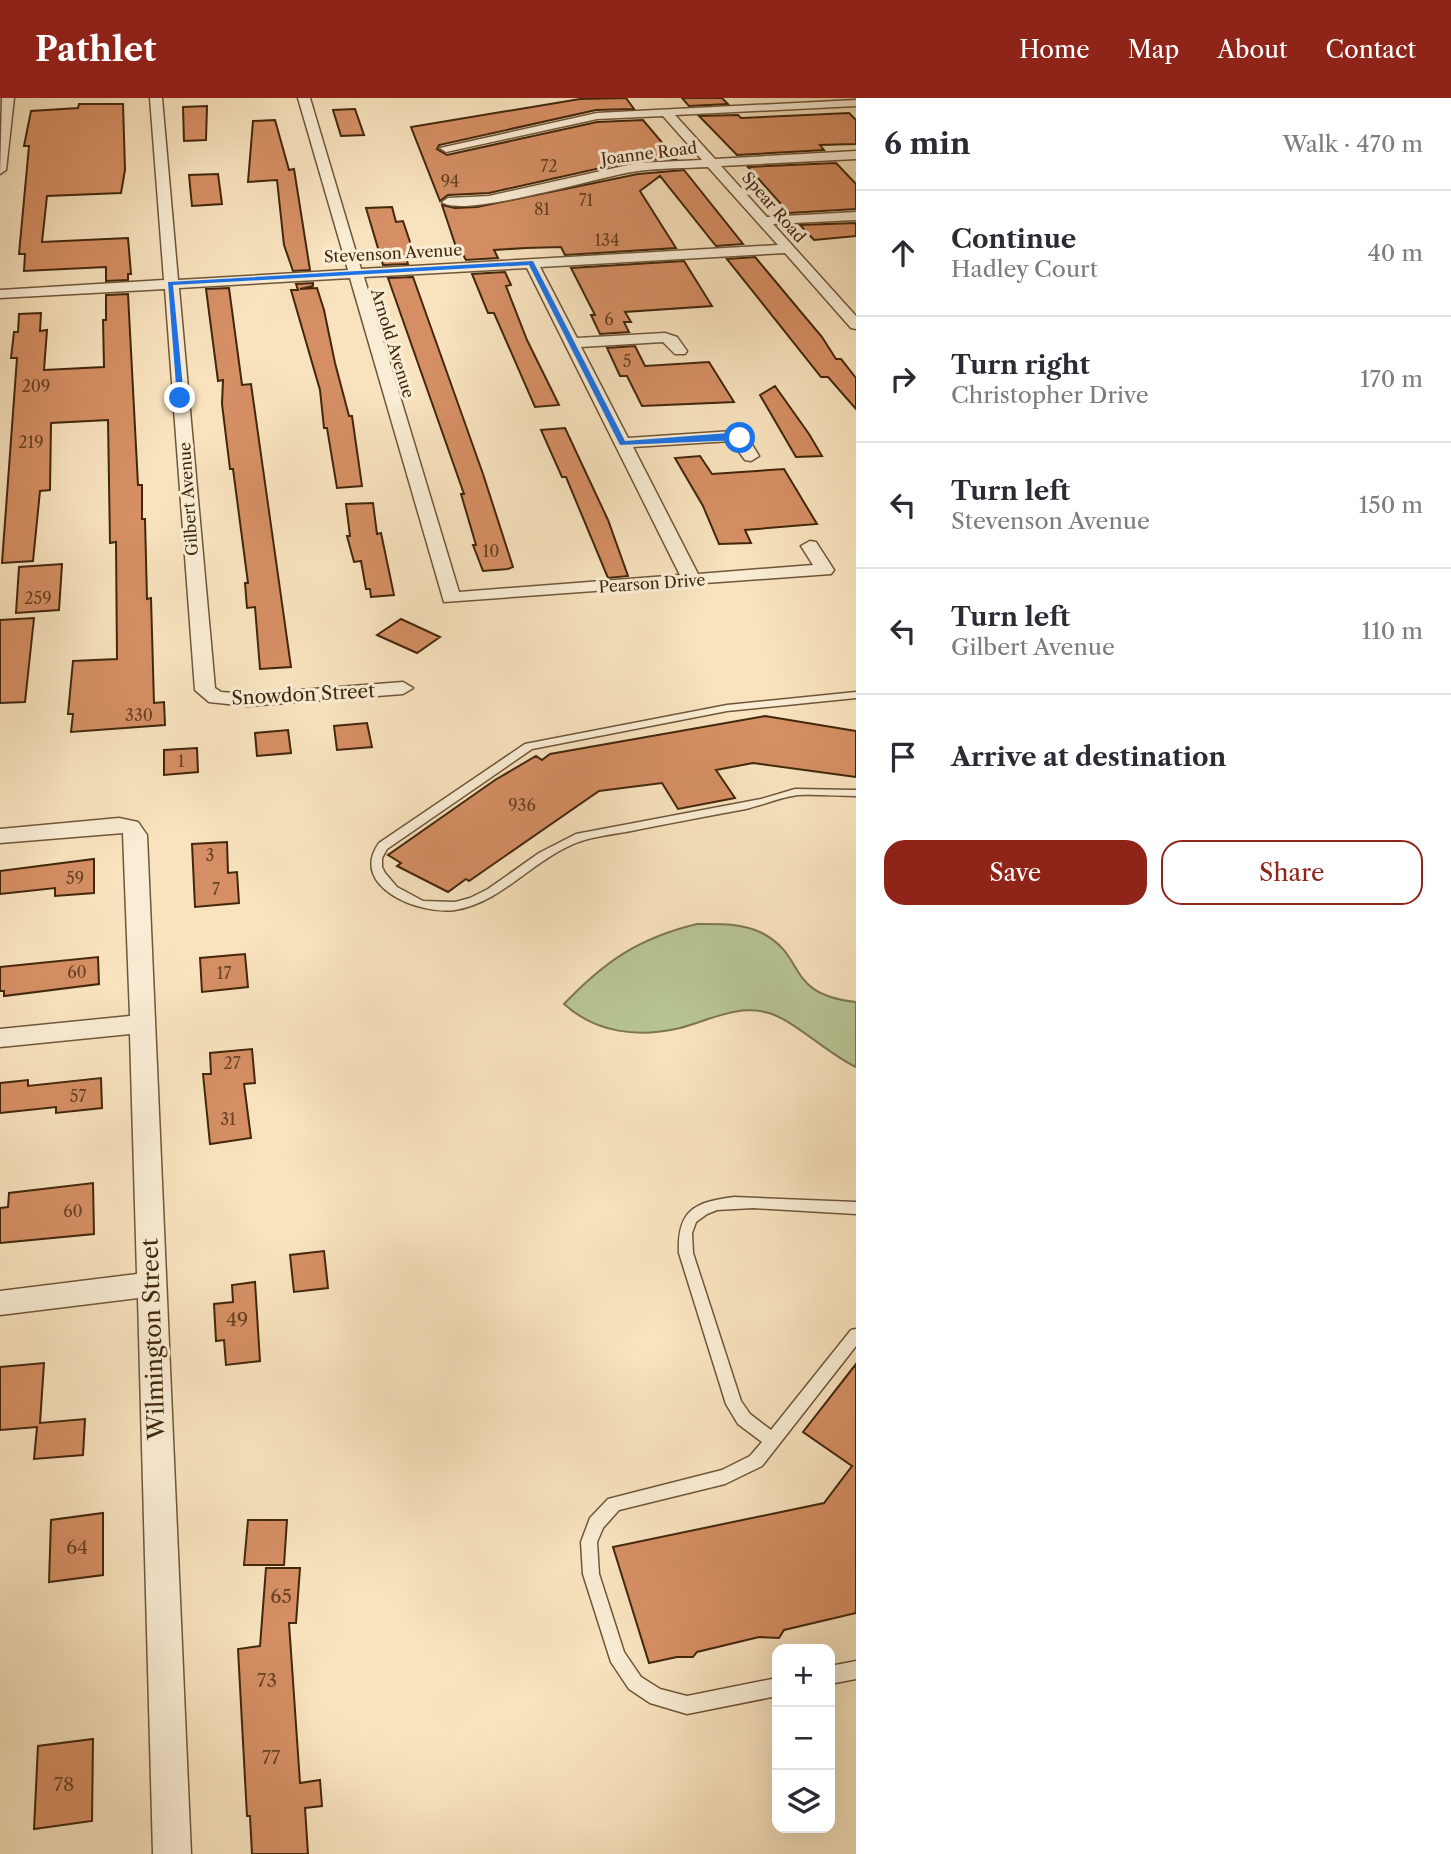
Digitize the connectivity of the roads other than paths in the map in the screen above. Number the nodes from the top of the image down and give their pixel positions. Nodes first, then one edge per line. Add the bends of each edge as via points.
1 (8, 98) edge
2 (156, 98) edge
3 (304, 98) edge
4 (856, 103) edge
5 (666, 112) junction
6 (446, 148) dead end
7 (856, 155) edge
8 (712, 162) junction
9 (0, 170) edge
10 (448, 202) dead end
11 (856, 216) edge
12 (762, 220) junction
13 (787, 249) junction
14 (531, 263) junction
15 (354, 273) junction
16 (170, 284) junction
17 (0, 294) edge
18 (856, 325) edge
19 (671, 338) dead end
20 (572, 343) junction
21 (730, 419) dead end
22 (741, 439) junction
23 (623, 443) junction
24 (751, 456) dead end
25 (810, 547) dead end
26 (692, 580) junction
27 (451, 598) joint
28 (403, 688) dead end
29 (205, 690) joint
30 (856, 695) edge
31 (852, 792) edge
32 (856, 807) edge
33 (0, 836) edge
34 (142, 1024) junction
35 (0, 1038) edge
36 (856, 1208) edge
37 (151, 1284) junction
38 (0, 1303) edge
39 (856, 1335) edge
40 (772, 1440) junction
41 (856, 1670) edge
42 (835, 1674) edge
43 (772, 1688) edge
44 (172, 1854) edge

1 - 9 street
2 - 16 street, Gilbert Avenue
3 - 15 street, Arnold Avenue
4 - 5 street
5 - 6 street via 578,119
5 - 8 street, Spear Road
7 - 8 street, Joanne Road
8 - 10 street, Joanne Road via 636,167 489,201
8 - 12 street, Spear Road
11 - 12 street
12 - 13 street, Spear Road
13 - 14 street, Stevenson Avenue
13 - 18 street, Spear Road
14 - 15 street, Stevenson Avenue
14 - 20 street
15 - 16 street, Stevenson Avenue
15 - 27 street, Arnold Avenue
16 - 17 street, Stevenson Avenue
16 - 29 street, Gilbert Avenue
19 - 20 street
20 - 23 street
21 - 22 street
22 - 23 street
22 - 24 street
23 - 26 street
25 - 26 street, Pearson Drive via 825,570
26 - 27 street, Pearson Drive
28 - 29 street, Snowdon Street via 247,700 216,698
30 - 31 lane via 727,708 529,746 383,846 375,866 384,881 411,901 455,907 486,897 580,836 795,792
31 - 32 lane
33 - 34 street, Wilmington Street via 130,827 136,835
34 - 35 street
34 - 37 street, Wilmington Street
36 - 40 lane via 724,1203 701,1210 688,1223 683,1242 734,1404 744,1419
37 - 38 street
37 - 44 street, Wilmington Street
39 - 40 lane
40 - 43 lane via 743,1470 614,1504 596,1523 588,1549 617,1656 643,1688 671,1702 694,1705
41 - 42 lane

